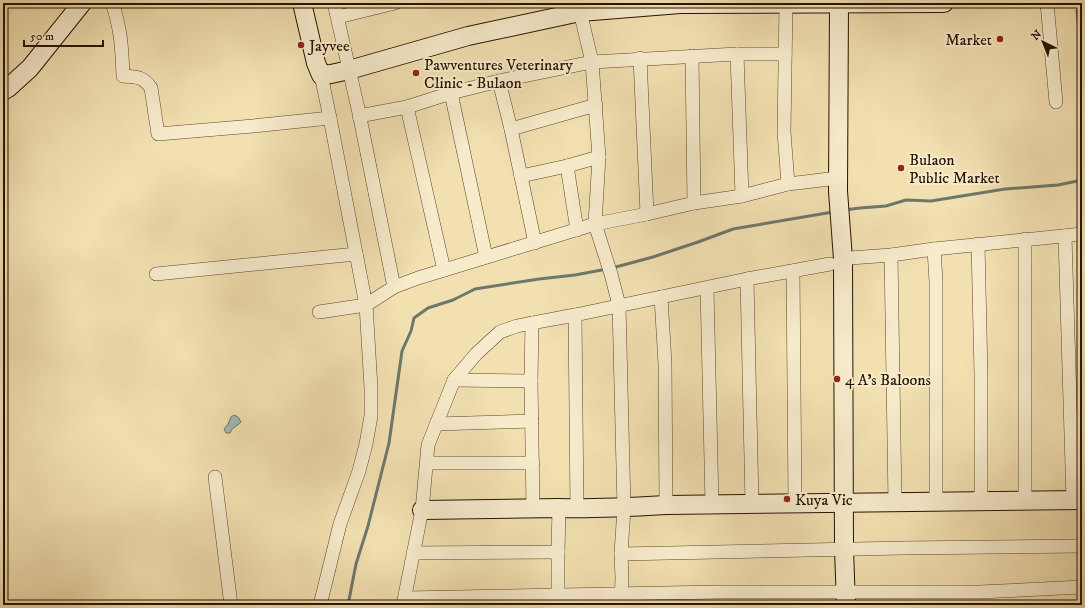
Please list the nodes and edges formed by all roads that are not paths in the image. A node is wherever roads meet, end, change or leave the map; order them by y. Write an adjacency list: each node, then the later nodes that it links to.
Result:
1 (82, 3): 21 (street)
2 (112, 3): 27 (street)
3 (302, 3): 19 (street)
4 (334, 3): 12 (street)
5 (395, 3): 12 (street)
6 (839, 3): 7 (street); 10 (street); 33 (street)
7 (944, 3)
8 (1047, 3): 23 (street)
9 (680, 4): 10 (street); 11 (street)
10 (786, 4): 14 (street)
11 (579, 8): 17 (street); 18 (street)
12 (338, 17): 18 (street)
13 (737, 54): 14 (street); 15 (street); 34 (street)
14 (785, 54): 32 (street)
15 (692, 56): 16 (street); 35 (street)
16 (640, 58): 17 (street); 36 (street)
17 (592, 62): 20 (street); 24 (street)
18 (349, 70): 19 (street); 26 (street)
19 (321, 75): 27 (street)
20 (499, 81): 22 (street); 28 (street)
21 (3, 91)
22 (451, 93): 25 (street); 47 (street)
23 (1056, 102)
24 (596, 105): 28 (street); 29 (street)
25 (407, 106): 26 (street); 50 (street)
26 (359, 116): 54 (street)
27 (330, 118): 45 (street)
28 (510, 129): 31 (street)
29 (599, 157): 30 (street); 37 (street)
30 (567, 166): 31 (street); 38 (street)
31 (521, 176): 42 (street)
32 (788, 184): 33 (street); 34 (street)
33 (838, 185): 74 (street)
34 (742, 196): 35 (street)
35 (694, 203): 36 (street)
36 (647, 214): 37 (street)
37 (595, 224): 38 (street); 58 (street)
38 (577, 230): 42 (street)
39 (1082, 234): 40 (street)
40 (1065, 236): 41 (street); 69 (street)
41 (1025, 239): 43 (street); 71 (street)
42 (535, 243): 47 (street)
43 (978, 244): 44 (street); 70 (street)
44 (934, 249): 46 (street); 73 (street)
45 (356, 254): 52 (street); 57 (street)
46 (891, 255): 48 (street); 72 (street)
47 (486, 257): 50 (street)
48 (850, 258)
49 (830, 264): 51 (street)
50 (444, 270): 54 (street)
51 (793, 271): 53 (street); 77 (street)
52 (156, 274)
53 (747, 279): 55 (street); 76 (street)
54 (394, 287): 57 (street)
55 (707, 288): 56 (street); 75 (street)
56 (661, 297): 58 (street); 78 (street)
57 (366, 305): 59 (street); 95 (street)
58 (619, 305): 60 (street); 81 (street)
59 (320, 312)
60 (576, 315): 61 (street); 82 (street)
61 (532, 323): 62 (street); 63 (street)
62 (454, 380): 63 (street); 65 (street)
63 (531, 381): 64 (street)
64 (532, 421): 65 (street); 67 (street)
65 (436, 424): 66 (street)
66 (427, 463): 67 (street); 83 (street)
67 (532, 463): 79 (street)
68 (214, 477): 94 (street)
69 (1077, 500): 71 (street)
70 (980, 501): 71 (street); 73 (street)
71 (1025, 501)
72 (895, 502): 73 (street); 74 (street)
73 (936, 502)
74 (844, 503): 77 (street); 85 (street)
75 (712, 504): 76 (street); 78 (street)
76 (752, 504): 77 (street)
77 (795, 504)
78 (666, 505): 81 (street)
79 (533, 508): 80 (street); 83 (street)
80 (559, 508): 82 (street); 86 (street)
81 (624, 508): 82 (street); 88 (street)
82 (577, 509)
83 (422, 510): 87 (street)
84 (1082, 546): 85 (street)
85 (844, 550): 88 (street); 91 (street)
86 (558, 552): 87 (street); 90 (street)
87 (413, 553): 93 (street)
88 (621, 554): 92 (street)
89 (1082, 587): 91 (street)
90 (558, 594): 92 (street); 93 (street)
91 (846, 599): 92 (street)
92 (621, 600)
93 (404, 601)
94 (231, 605)
95 (320, 605)

